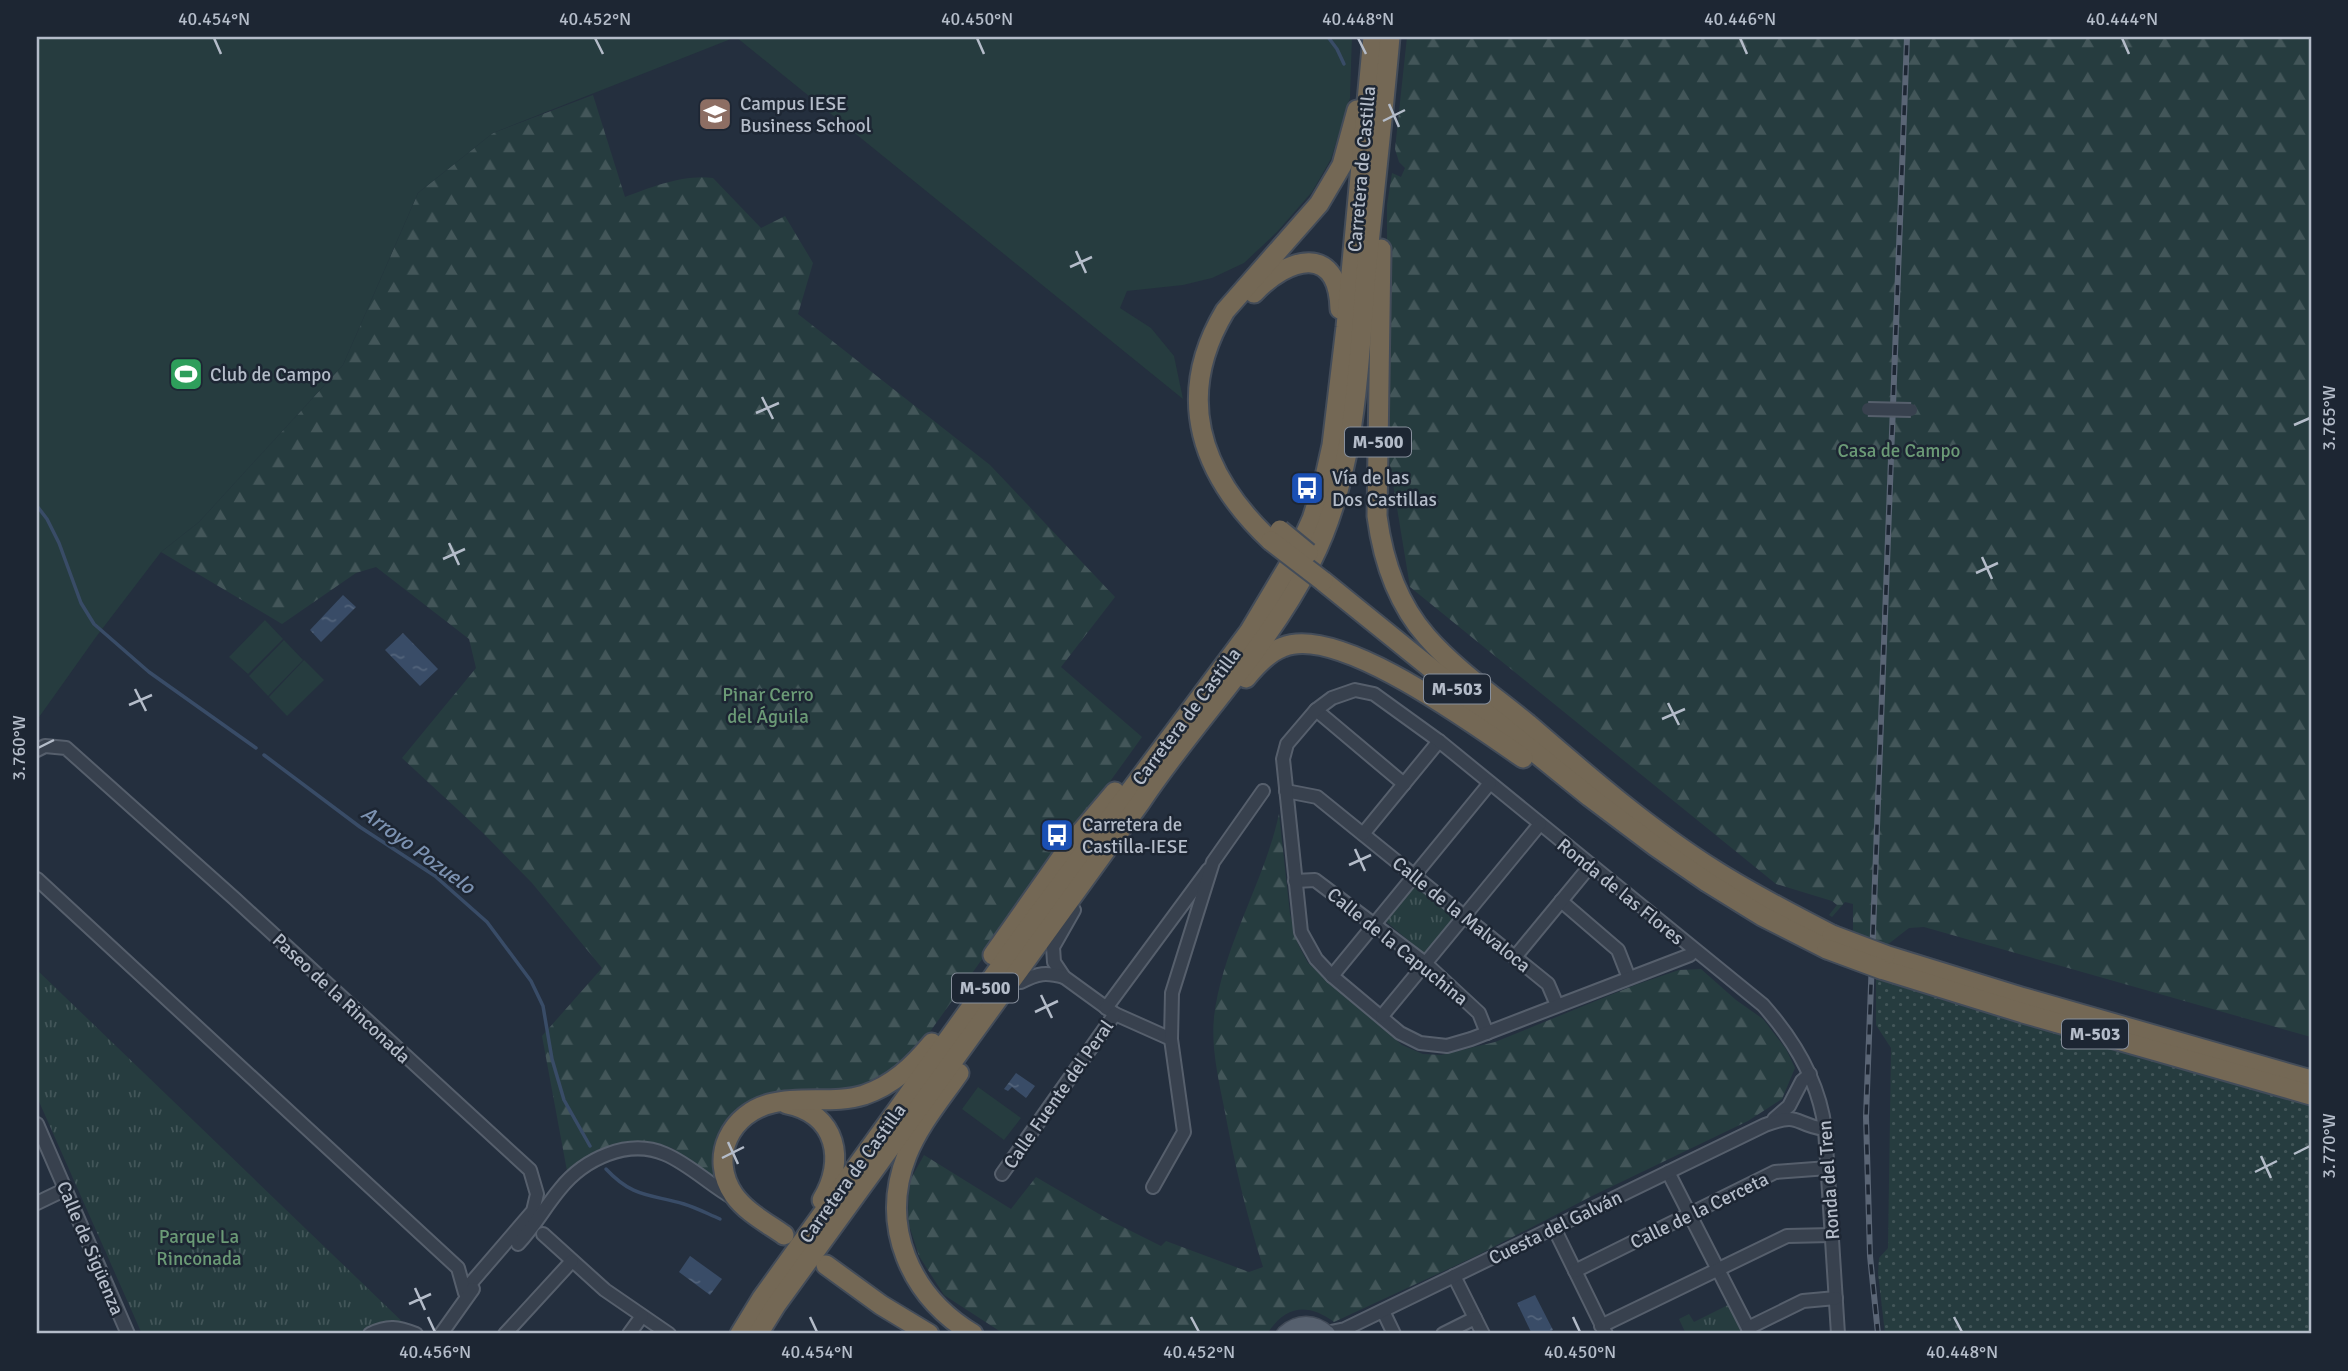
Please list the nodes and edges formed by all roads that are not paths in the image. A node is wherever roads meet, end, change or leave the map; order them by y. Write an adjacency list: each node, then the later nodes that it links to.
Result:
1 (1370, 37): 6 (highway, Carretera de Castilla / M-500); 7 (highway, M-503)
2 (1390, 37): 3 (highway, Carretera de Castilla / M-500)
3 (1387, 75): 12 (highway, M-500); 19 (highway, Carretera de Castilla / M-500)
4 (1868, 409): 5 (street, bridge)
5 (1915, 410)
6 (1332, 445): 7 (highway, M-500); 9 (highway, Carretera de Castilla / M-500)
7 (1275, 536): 8 (highway, M-503, bridge)
8 (1327, 576): 12 (highway, M-503); 18 (highway, M-503)
9 (1212, 680): 50 (highway, M-500); 72 (highway, Carretera de Castilla / M-500)
10 (1316, 710): 11 (street, Ronda de las Flores); 15 (street); 17 (street, Ronda de las Flores)
11 (1439, 741): 14 (street, Ronda de las Flores); 15 (street)
12 (1546, 743): 32 (highway, M-503)
13 (37, 750): 71 (street, Paseo de la Rinconada)
14 (1490, 783): 20 (street, Ronda de las Flores); 25 (street)
15 (1404, 784): 21 (street)
16 (1263, 791): 23 (street, Calle Fuente del Peral)
17 (1286, 791): 21 (street, Calle de la Malvaloca); 27 (street, Ronda de las Flores)
18 (1590, 797): 19 (highway); 32 (highway, M-503)
19 (1140, 803): 22 (highway, Carretera de Castilla / M-500)
20 (1540, 824): 24 (street, Ronda de las Flores); 30 (street)
21 (1363, 834): 25 (street, Calle de la Malvaloca)
22 (1102, 856): 29 (highway, M-500); 89 (highway, Carretera de Castilla / M-500)
23 (1213, 862): 42 (street, Calle Fuente del Peral); 45 (street)
24 (1590, 866): 28 (street); 33 (street, Ronda de las Flores)
25 (1414, 875): 30 (street, Calle de la Malvaloca); 31 (street)
26 (37, 879): 71 (street)
27 (1295, 881): 31 (street, Calle de la Capuchina); 37 (street, Ronda de las Flores)
28 (1561, 901): 34 (street); 39 (street)
29 (1074, 910): 38 (street); 40 (highway, M-500)
30 (1464, 916): 34 (street, Calle de la Malvaloca); 36 (street)
31 (1375, 924): 36 (street, Calle de la Capuchina); 37 (street)
32 (1830, 942): 35 (highway, M-503, bridge)
33 (1693, 950): 39 (street, Ronda de las Flores); 47 (street, Ronda del Tren)
34 (1515, 957): 41 (street, Calle de la Malvaloca)
35 (1883, 962): 48 (highway, M-503); 49 (highway, M-503)
36 (1426, 963): 43 (street); 44 (street, Calle de la Capuchina)
37 (1332, 976): 43 (street, Ronda de las Flores)
38 (1064, 977): 40 (street); 42 (street)
39 (1629, 978): 41 (street, Ronda de las Flores)
40 (1021, 982): 46 (highway, M-500)
41 (1557, 1005): 44 (street, Ronda de las Flores)
42 (1110, 1011): 45 (street); 56 (street, Calle Fuente del Peral)
43 (1382, 1016): 44 (street, Ronda de las Flores)
44 (1487, 1033)
45 (1171, 1039): 57 (street)
46 (978, 1046): 90 (highway, M-500); 93 (highway, M-500)
47 (1810, 1074): 52 (street, Cuesta del Galván); 53 (street, Ronda del Tren)
48 (2311, 1080)
49 (2311, 1095)
50 (776, 1102): 59 (highway, M-500); 72 (highway, M-500)
51 (37, 1124): 58 (street, Calle de Sigüenza)
52 (1765, 1125): 53 (street, Cuesta del Galván); 55 (street, Cuesta del Galván)
53 (1825, 1129): 54 (street, Ronda del Tren)
54 (1828, 1168): 61 (street, Calle de la Cerceta); 65 (street, Ronda del Tren)
55 (1668, 1172): 61 (street); 62 (street, Cuesta del Galván)
56 (1002, 1174)
57 (1153, 1187)
58 (66, 1189): 60 (street); 81 (street, Calle de Sigüenza)
59 (740, 1201): 64 (highway, M-500); 71 (street)
60 (37, 1203)
61 (1690, 1214): 68 (street); 69 (street, Calle de la Cerceta)
62 (1554, 1228): 69 (street); 70 (street, Cuesta del Galván)
63 (543, 1234): 66 (street)
64 (784, 1235)
65 (1832, 1235): 68 (street); 73 (street, Ronda del Tren)
66 (572, 1261): 75 (street); 85 (street)
67 (826, 1265): 76 (highway)
68 (1718, 1270): 78 (street); 79 (street)
69 (1575, 1271): 78 (street)
70 (1454, 1276): 74 (street, Cuesta del Galván); 77 (street)
71 (466, 1293): 84 (street, Paseo de la Rinconada)
72 (762, 1298): 88 (highway, Carretera de Castilla / M-500)
73 (1836, 1298): 79 (street); 98 (street, Ronda del Tren)
74 (1383, 1311): 80 (street, Cuesta del Galván); 95 (street)
75 (642, 1316): 86 (street); 87 (street)
76 (899, 1317): 91 (highway); 92 (highway)
77 (1475, 1318): 96 (street); 97 (street)
78 (1604, 1330)
79 (1749, 1331)
80 (1335, 1333): 94 (main road)
81 (128, 1334)
82 (370, 1334): 83 (street)
83 (416, 1334)
84 (441, 1334)
85 (505, 1334)
86 (629, 1334)
87 (669, 1334)
88 (740, 1334)
89 (758, 1334)
90 (771, 1334)
91 (929, 1334)
92 (939, 1334)
93 (974, 1334)
94 (1285, 1334)
95 (1394, 1334)
96 (1443, 1334)
97 (1483, 1334)
98 (1838, 1334)

